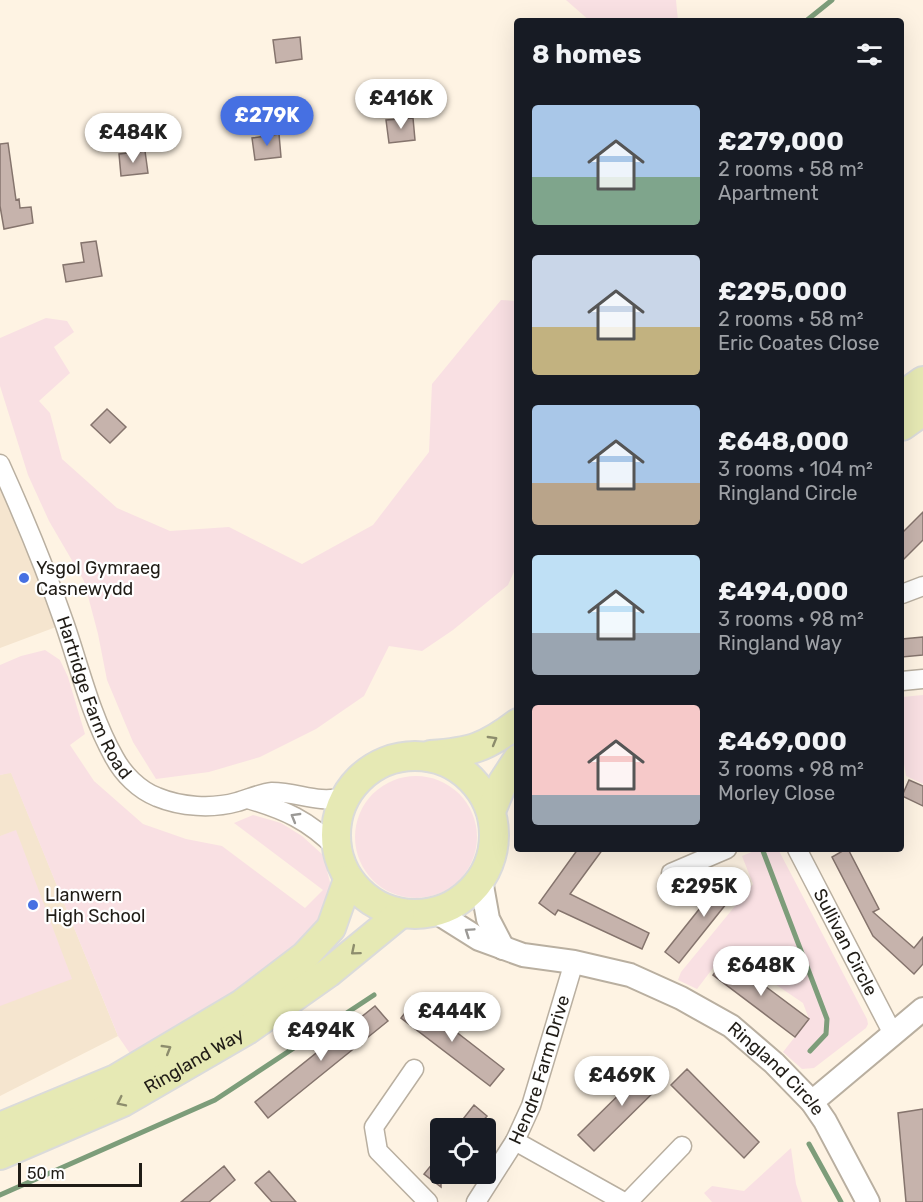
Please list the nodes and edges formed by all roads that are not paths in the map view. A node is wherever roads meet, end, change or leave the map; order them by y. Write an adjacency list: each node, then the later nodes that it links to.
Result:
1 (923, 381): 2 (main road)
2 (904, 395)
3 (923, 411): 4 (main road)
4 (904, 425)
5 (0, 464): 14 (street, Hartridge Farm Road)
6 (923, 586): 7 (street)
7 (904, 593)
8 (923, 679): 9 (street)
9 (904, 681)
10 (514, 726): 11 (main road, one-way to 10)
11 (423, 756): 13 (main road); 15 (main road)
12 (514, 765): 15 (main road)
13 (344, 797): 14 (street, Hartridge Farm Road); 16 (main road)
14 (248, 799): 16 (street, Hartridge Farm Road, one-way to 14)
15 (491, 811): 21 (main road)
16 (336, 848): 20 (main road)
17 (720, 852): 19 (street)
18 (799, 852): 27 (street, Sullivan Circle)
19 (671, 873)
20 (348, 880): 23 (main road); 30 (main road, Ringland Way, one-way to 20)
21 (481, 880): 22 (main road); 24 (street)
22 (436, 912): 23 (main road); 24 (street, Ringland Circle, one-way to 22)
23 (399, 914): 33 (main road, Ringland Way, one-way to 33)
24 (503, 948): 25 (street, Ringland Circle)
25 (574, 962): 29 (street, Ringland Circle); 31 (street, Hendre Farm Drive)
26 (923, 1009): 27 (street)
27 (893, 1034): 29 (street)
28 (414, 1069): 34 (street)
29 (812, 1102): 37 (street, Ringland Circle)
30 (0, 1127)
31 (515, 1141): 35 (street, Hendre Farm Drive); 36 (street)
32 (682, 1146): 36 (street)
33 (0, 1155)
34 (428, 1202)
35 (476, 1202)
36 (626, 1202)
37 (868, 1202)

